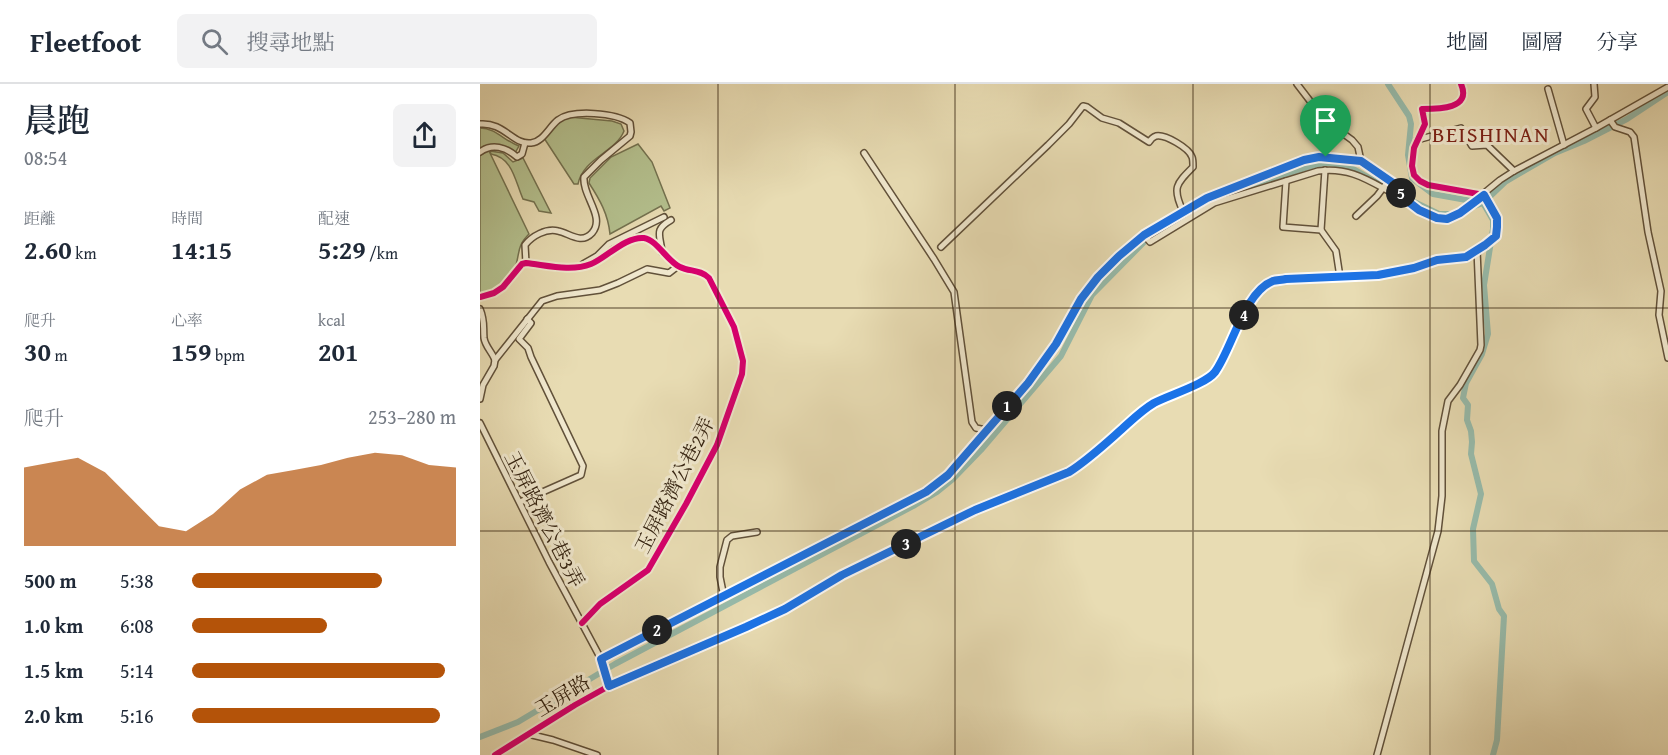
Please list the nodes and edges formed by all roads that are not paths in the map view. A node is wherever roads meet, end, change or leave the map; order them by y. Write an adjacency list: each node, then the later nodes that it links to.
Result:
1 (1297, 84): 14 (street, 玉屏路)
2 (1461, 84): 9 (street)
3 (1594, 84): 8 (street)
4 (1668, 87): 6 (street, 玉屏路)
5 (1548, 89): 11 (street)
6 (1610, 120): 8 (street, 玉屏路); 36 (street)
7 (480, 124): 10 (street)
8 (1596, 128): 11 (street, 玉屏路)
9 (1417, 140): 16 (street); 20 (street)
10 (525, 143): 12 (street); 29 (street)
11 (1564, 145): 16 (street, 玉屏路)
12 (480, 152)
13 (864, 153): 40 (street)
14 (1361, 161): 17 (street, 玉屏路); 22 (street, 玉屏路)
15 (1325, 170): 18 (street); 19 (street); 24 (street)
16 (1514, 171): 20 (street, 玉屏路)
17 (1389, 180): 19 (street); 21 (street, 玉屏路)
18 (1286, 181): 24 (street); 25 (street)
19 (1383, 189): 21 (street); 23 (street)
20 (1481, 197): 21 (street, 玉屏路); 27 (street, 玉屏路)
21 (1406, 200)
22 (1183, 211): 25 (street, 玉屏路); 26 (street)
23 (1356, 216)
24 (1321, 230): 32 (street)
25 (1144, 235): 40 (street, 玉屏路)
26 (941, 248)
27 (1477, 250): 32 (street, 玉屏路); 50 (street)
28 (662, 252): 30 (street, 玉屏路濟公巷2弄); 31 (street, 玉屏路濟公巷2弄); 31 (street)
29 (526, 262): 31 (street, 玉屏路濟公巷2弄); 33 (street)
30 (678, 266): 35 (street); 44 (street, 玉屏路濟公巷2弄)
31 (571, 268)
32 (1340, 277): 46 (street, 玉屏路)
33 (480, 297)
34 (480, 309): 37 (street)
35 (527, 319): 37 (street); 41 (street)
36 (1668, 358)
37 (495, 360): 38 (street)
38 (480, 399)
39 (480, 423): 41 (street, 玉屏路濟公巷3弄)
40 (986, 430): 43 (street, 玉屏路)
41 (520, 502): 44 (street, 玉屏路濟公巷3弄)
42 (757, 532): 43 (street)
43 (724, 597): 45 (street, 玉屏路)
44 (582, 623): 45 (street, 玉屏路濟公巷3弄)
45 (601, 659): 46 (street, 玉屏路)
46 (609, 686): 47 (street, 玉屏路)
47 (528, 734): 48 (street, 玉屏路); 49 (street)
48 (495, 755)
49 (597, 755)
50 (1377, 755)

